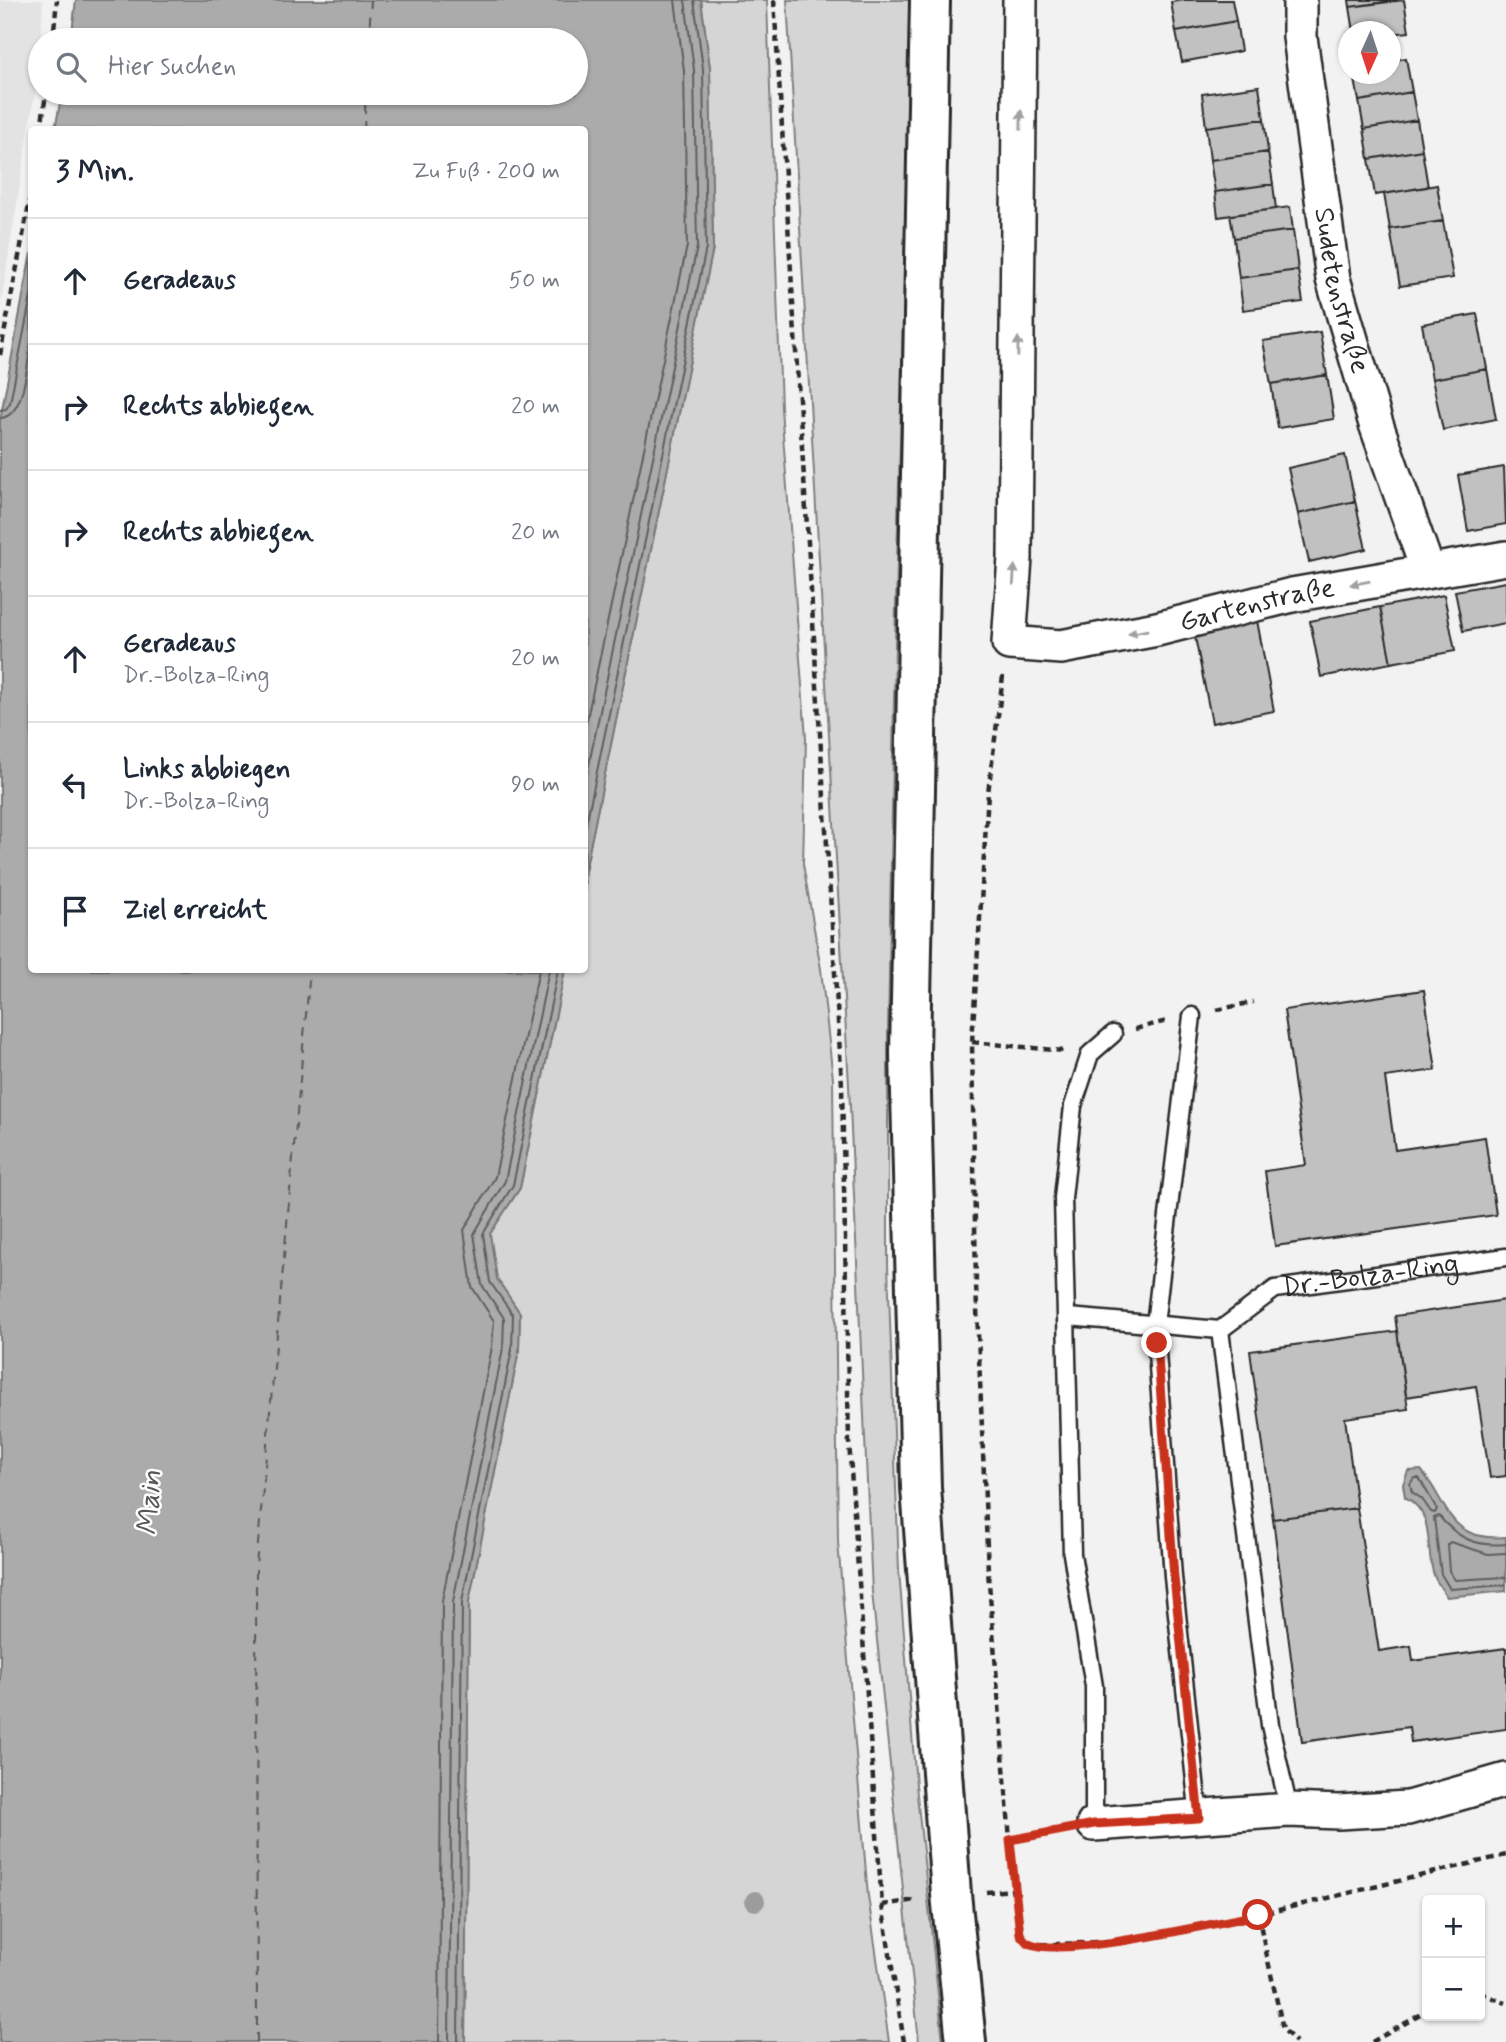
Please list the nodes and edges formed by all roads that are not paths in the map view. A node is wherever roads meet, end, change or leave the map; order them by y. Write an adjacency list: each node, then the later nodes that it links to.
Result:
1 (930, 0): 16 (main road)
2 (1020, 0): 5 (street, Gartenstraße, one-way to 2)
3 (1300, 0): 5 (street, Sudetenstraße)
4 (1506, 558): 5 (street, Gartenstraße)
5 (1428, 571)
6 (1192, 1016): 10 (lane)
7 (1114, 1034): 9 (lane)
8 (1506, 1257): 11 (lane, Dr.-Bolza-Ring)
9 (1068, 1317): 10 (lane); 15 (lane)
10 (1155, 1324): 11 (lane); 14 (lane)
11 (1220, 1330): 13 (lane)
12 (1506, 1780): 13 (street)
13 (1289, 1810): 14 (street)
14 (1199, 1818): 15 (street)
15 (1094, 1824)
16 (966, 2042)

